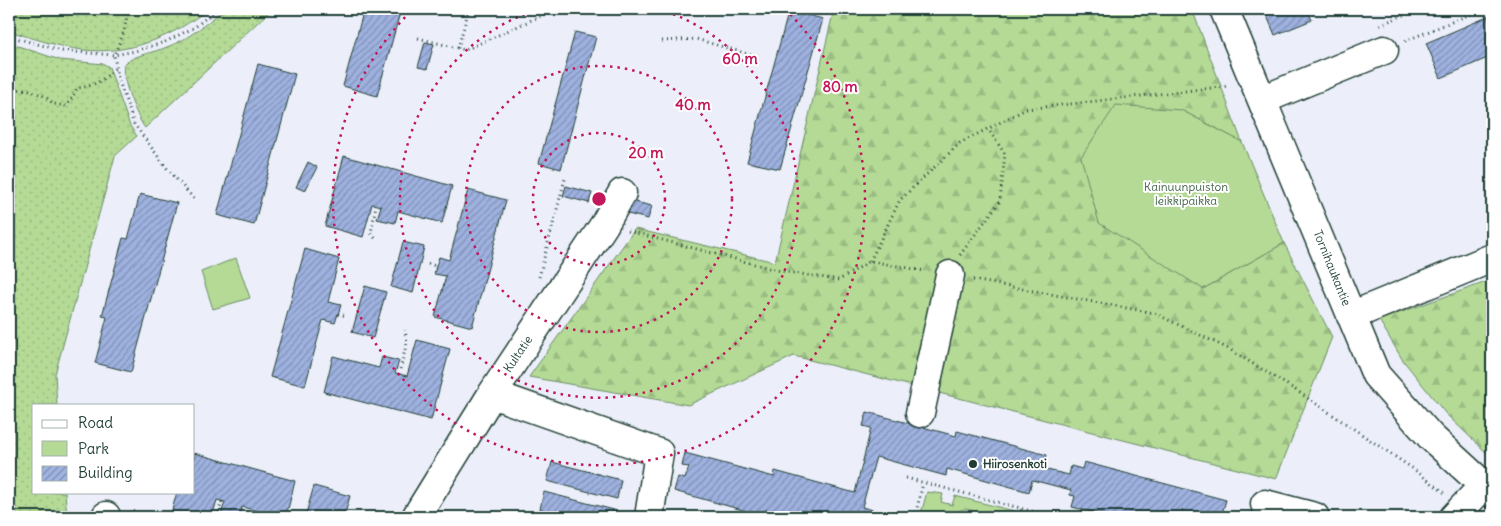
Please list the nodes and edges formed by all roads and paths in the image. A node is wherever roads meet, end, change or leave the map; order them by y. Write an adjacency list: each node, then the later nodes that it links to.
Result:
1 (128, 9): 12 (path)
2 (217, 9): 12 (path)
3 (469, 9): 10 (path)
4 (556, 9): 10 (path)
5 (1224, 9): 16 (street, Tornihaukantie)
6 (1483, 9): 11 (path)
7 (9, 36): 12 (path)
8 (418, 38): 10 (path)
9 (662, 41): 13 (path)
10 (458, 48)
11 (1384, 50): 16 (street)
12 (114, 55): 14 (path)
13 (758, 56)
14 (116, 68): 15 (path); 19 (path)
15 (9, 90)
16 (1259, 91): 17 (path); 30 (street, Tornihaukantie)
17 (988, 129): 24 (path); 27 (path)
18 (622, 193): 21 (street, Kultatie)
19 (196, 201)
20 (376, 205): 22 (path)
21 (604, 225): 24 (path); 33 (street, Kultatie)
22 (375, 238)
23 (1492, 258): 30 (street)
24 (870, 261): 27 (path)
25 (428, 264): 26 (path)
26 (436, 266)
27 (950, 276): 34 (street); 41 (path)
28 (338, 314): 29 (path)
29 (347, 316)
30 (1351, 316): 37 (street, Tornihaukantie)
31 (406, 330): 32 (path)
32 (399, 374)
33 (492, 394): 44 (street, Kultatie); 45 (street)
34 (920, 413)
35 (906, 478): 36 (path)
36 (923, 483): 40 (path); 46 (path)
37 (1488, 489): 41 (street)
38 (222, 501): 43 (path)
39 (1265, 504): 49 (street)
40 (1023, 509): 42 (path); 47 (path)
41 (1459, 512)
42 (1038, 515): 48 (path)
43 (217, 517)
44 (416, 517)
45 (649, 517)
46 (915, 517)
47 (1007, 517)
48 (1054, 517)
49 (1315, 517)

